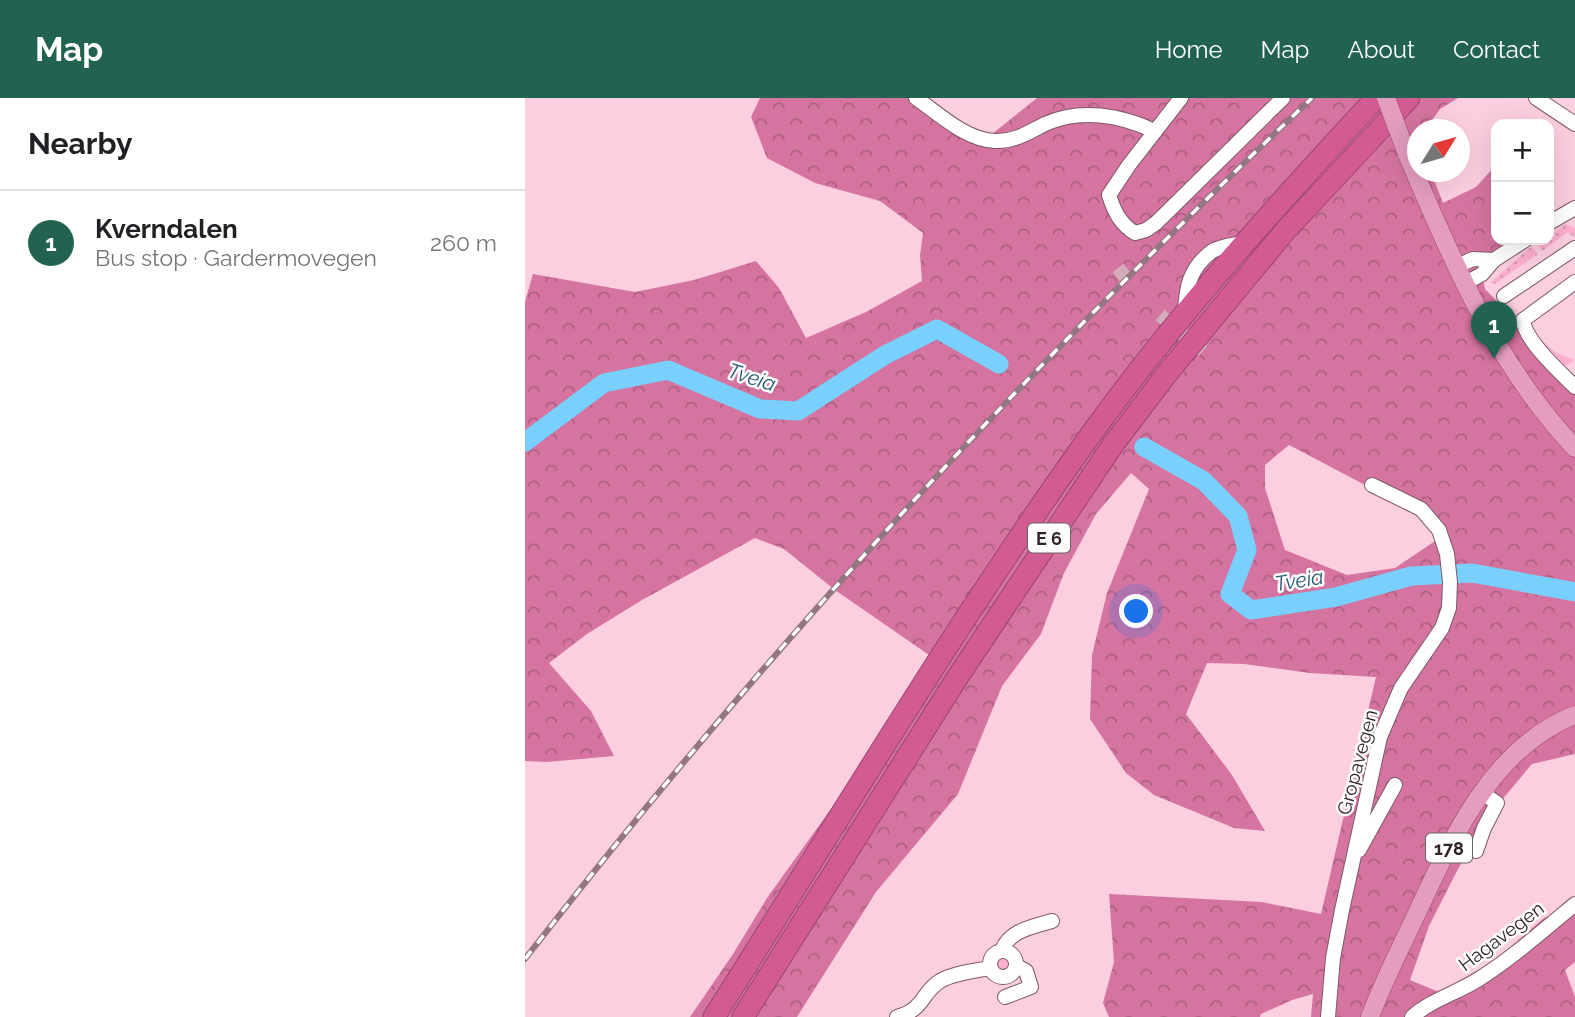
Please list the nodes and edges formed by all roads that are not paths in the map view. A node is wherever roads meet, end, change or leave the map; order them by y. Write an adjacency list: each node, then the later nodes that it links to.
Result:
1 (916, 98): 9 (street)
2 (1181, 98): 9 (street)
3 (1283, 98): 9 (street)
4 (1376, 98): 34 (highway, E 6)
5 (1386, 98): 15 (main road, bridge)
6 (1409, 98): 35 (highway, E 6)
7 (1535, 98): 8 (street)
8 (1575, 124)
9 (1154, 131)
10 (1575, 208): 11 (street)
11 (1554, 220)
12 (1517, 245): 14 (street)
13 (1575, 248): 18 (street)
14 (1494, 260): 15 (street); 17 (street)
15 (1457, 266): 17 (main road)
16 (1575, 282): 19 (street)
17 (1466, 284): 20 (main road)
18 (1504, 296)
19 (1575, 387)
20 (1575, 448)
21 (1372, 485): 26 (street, Gropavegen)
22 (1575, 715): 24 (main road, 178)
23 (1395, 785): 26 (street)
24 (1482, 793): 25 (street); 38 (main road, 178)
25 (1476, 851)
26 (1353, 856): 37 (street, Gropavegen)
27 (1575, 904): 39 (street, Hagavegen)
28 (1052, 920): 29 (street)
29 (1002, 950): 30 (street); 31 (street)
30 (1017, 966): 31 (street); 32 (street)
31 (990, 968): 33 (street)
32 (1005, 997)
33 (919, 1013): 36 (street)
34 (714, 1017)
35 (743, 1017)
36 (897, 1017)
37 (1328, 1017)
38 (1370, 1017)
39 (1412, 1017)

